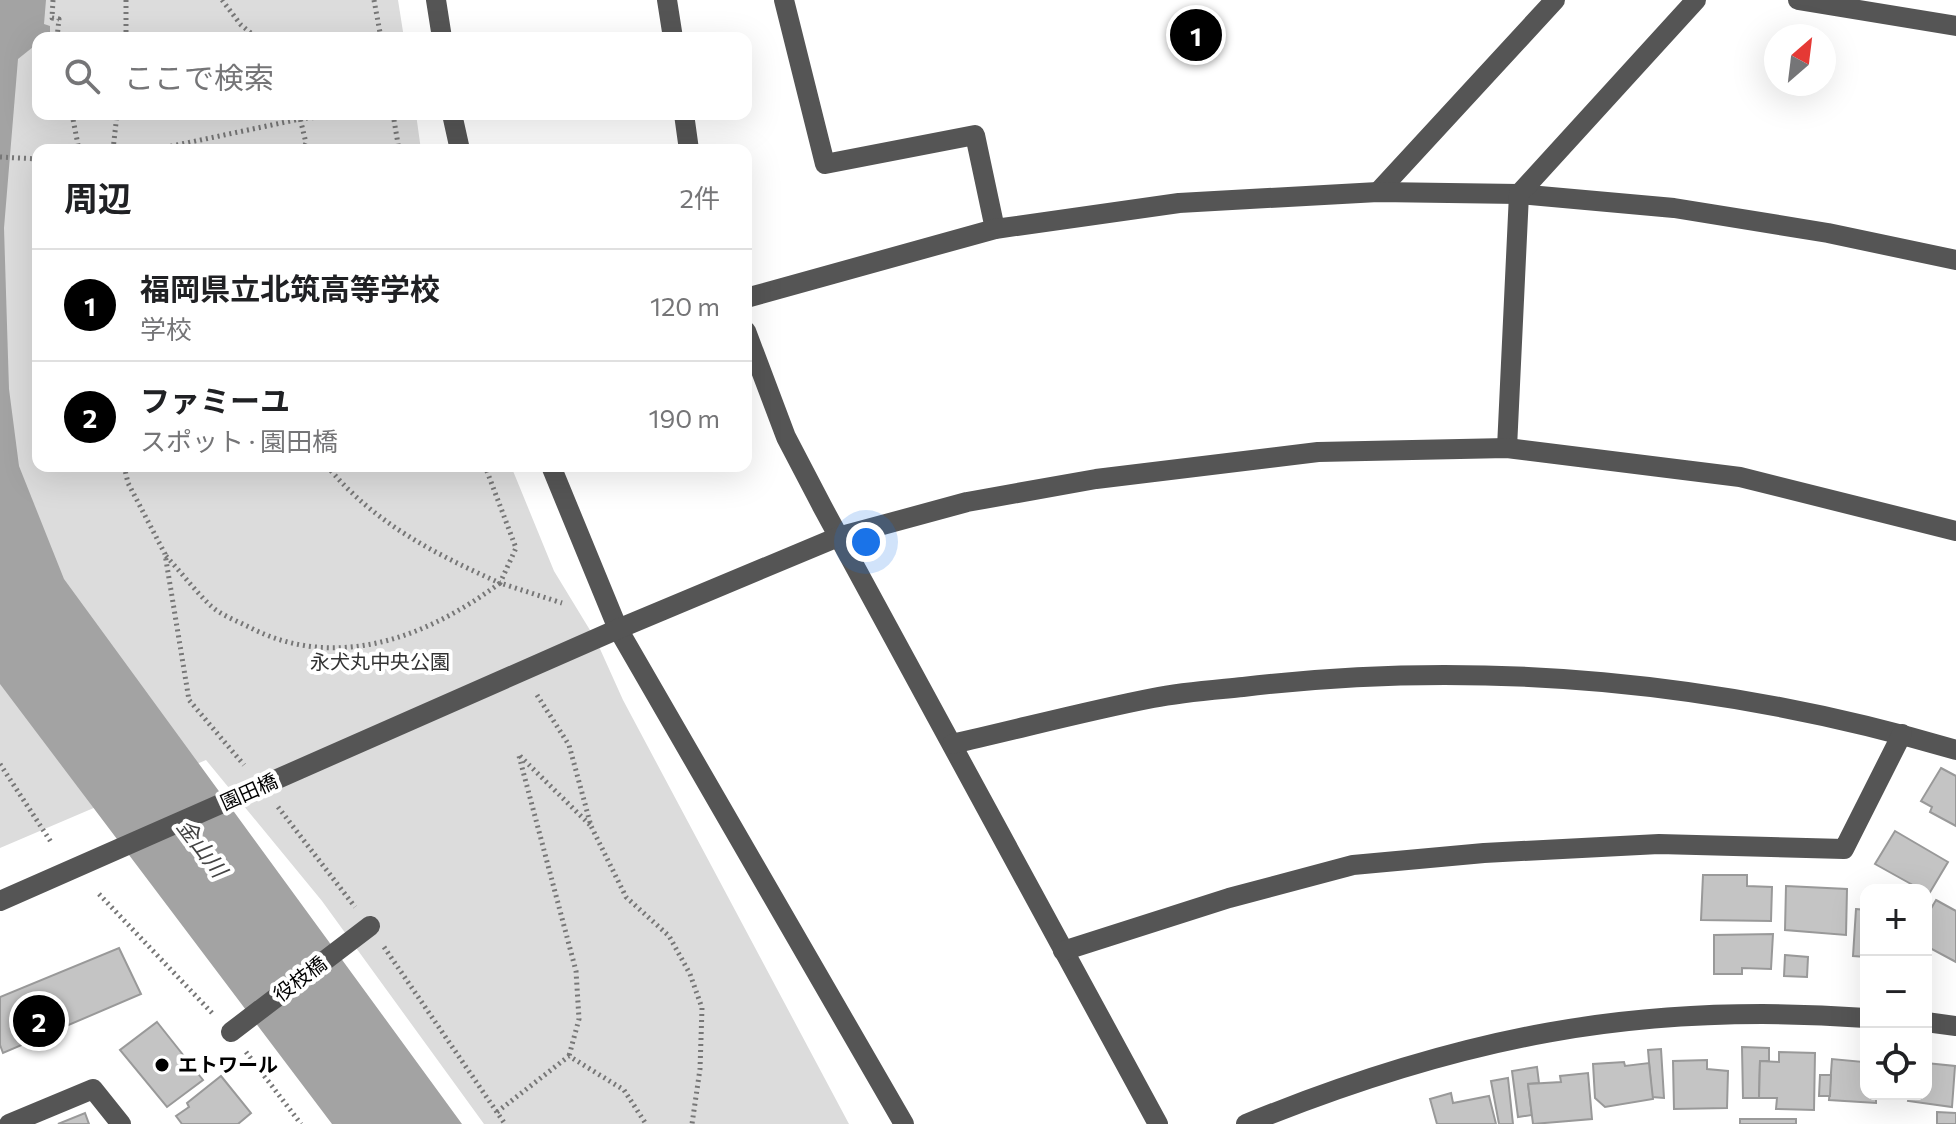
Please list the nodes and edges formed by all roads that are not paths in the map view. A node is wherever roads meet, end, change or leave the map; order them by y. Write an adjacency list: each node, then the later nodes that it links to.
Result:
1 (436, 0): 8 (street)
2 (667, 0): 9 (street)
3 (784, 0): 16 (street)
4 (1555, 0): 14 (street)
5 (1696, 0): 15 (street)
6 (1798, 0): 7 (street)
7 (1956, 26)
8 (441, 32)
9 (672, 32)
10 (453, 120): 12 (street)
11 (685, 120): 13 (street)
12 (459, 144)
13 (688, 144)
14 (1378, 192): 15 (street); 16 (street)
15 (1519, 194): 17 (street); 20 (street)
16 (995, 229): 18 (street)
17 (1956, 260)
18 (752, 296)
19 (752, 347): 23 (street)
20 (1507, 448): 22 (street, 園田橋); 23 (street, 園田橋)
21 (553, 472): 24 (street)
22 (1956, 531)
23 (838, 537): 24 (street, 園田橋); 26 (street)
24 (618, 629): 28 (street, 園田橋); 37 (street)
25 (1902, 734): 26 (street); 27 (street); 30 (street)
26 (952, 744): 30 (street)
27 (1956, 750)
28 (0, 901)
29 (370, 926): 34 (street, 役枝橋)
30 (1063, 951): 38 (street)
31 (1860, 1018): 39 (street)
32 (1932, 1023): 33 (street)
33 (1956, 1026)
34 (231, 1032)
35 (9, 1124): 36 (street)
36 (121, 1124)
37 (904, 1124)
38 (1158, 1124)
39 (1246, 1124)

